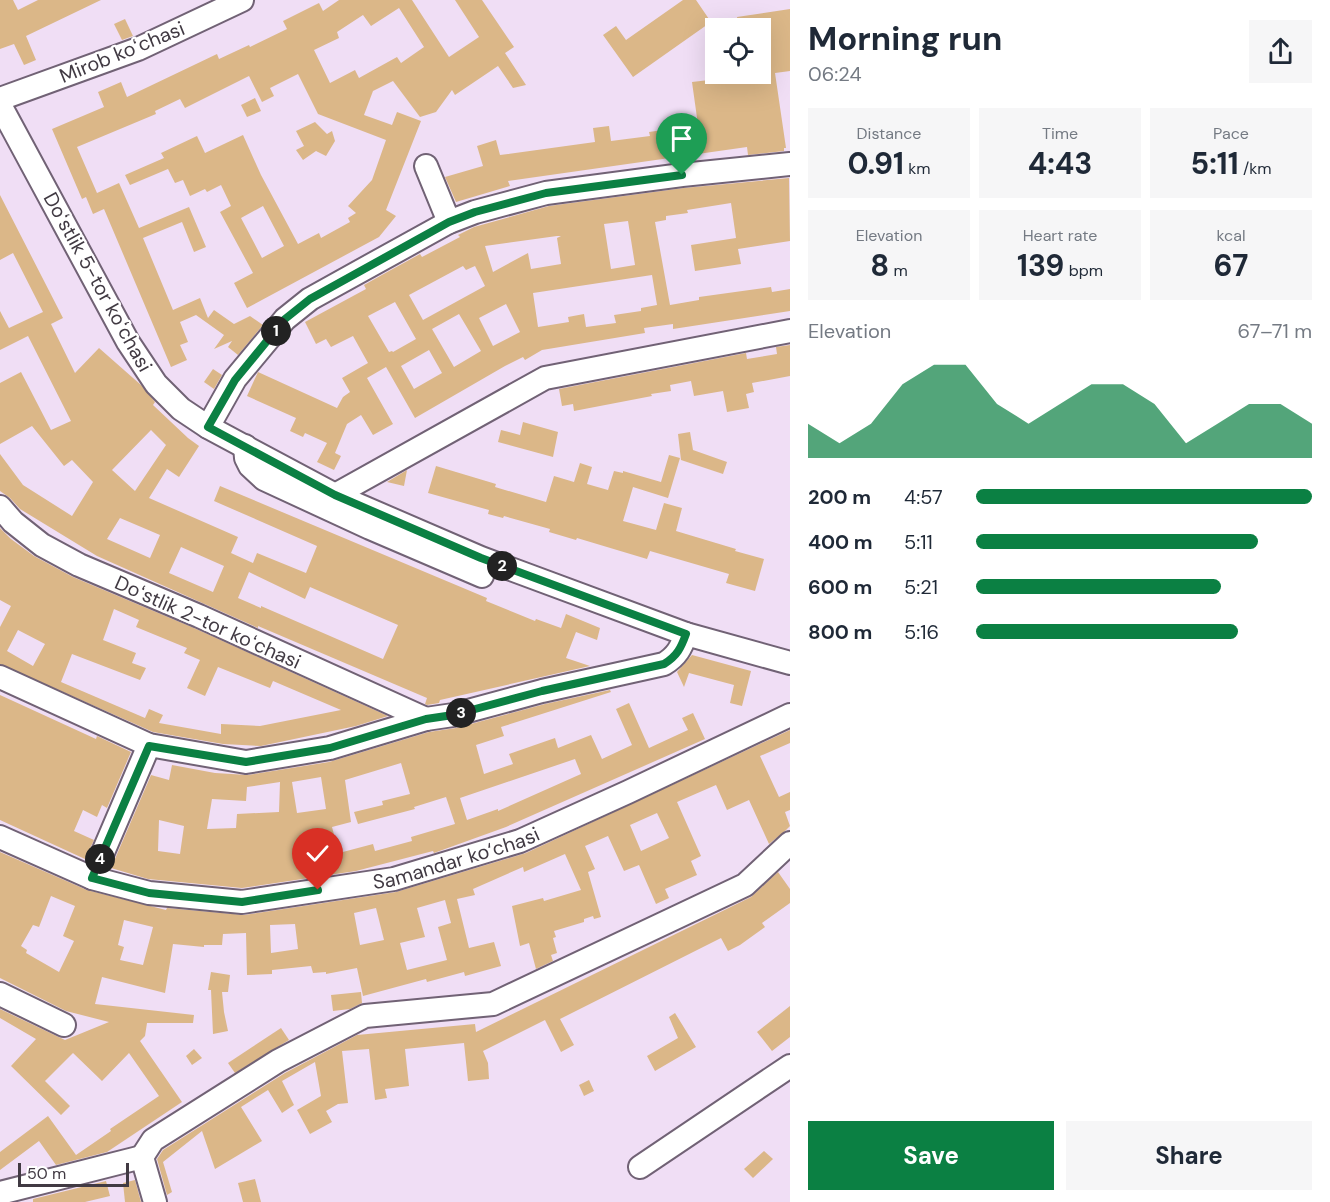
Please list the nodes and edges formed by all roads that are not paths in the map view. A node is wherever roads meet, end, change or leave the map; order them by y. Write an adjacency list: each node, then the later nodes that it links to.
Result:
1 (242, 0): 2 (street, Mirob koʻchasi)
2 (0, 99)
3 (0, 105): 8 (street, Doʻstlik 5-tor koʻchasi)
4 (790, 164): 6 (street)
5 (426, 166): 6 (street)
6 (449, 222): 8 (street)
7 (790, 331): 10 (street)
8 (208, 427): 9 (street, Doʻstlik 5-tor koʻchasi)
9 (245, 446): 10 (street, Doʻstlik 5-tor koʻchasi); 12 (street)
10 (335, 495): 13 (street, Doʻstlik 5-tor koʻchasi)
11 (0, 507): 17 (street, Doʻstlik 2-tor koʻchasi)
12 (482, 576)
13 (686, 634): 14 (street, Doʻstlik 5-tor koʻchasi); 17 (street)
14 (790, 663)
15 (0, 677): 18 (street)
16 (790, 715): 21 (street, Samandar ko‘chasi)
17 (426, 719): 18 (street)
18 (149, 746): 21 (street)
19 (0, 837): 21 (street, Samandar ko‘chasi)
20 (790, 843): 25 (street)
21 (92, 878)
22 (0, 994): 23 (street)
23 (64, 1026)
24 (790, 1066): 26 (street)
25 (142, 1157): 27 (street); 28 (street)
26 (640, 1167)
27 (0, 1193)
28 (154, 1202)

